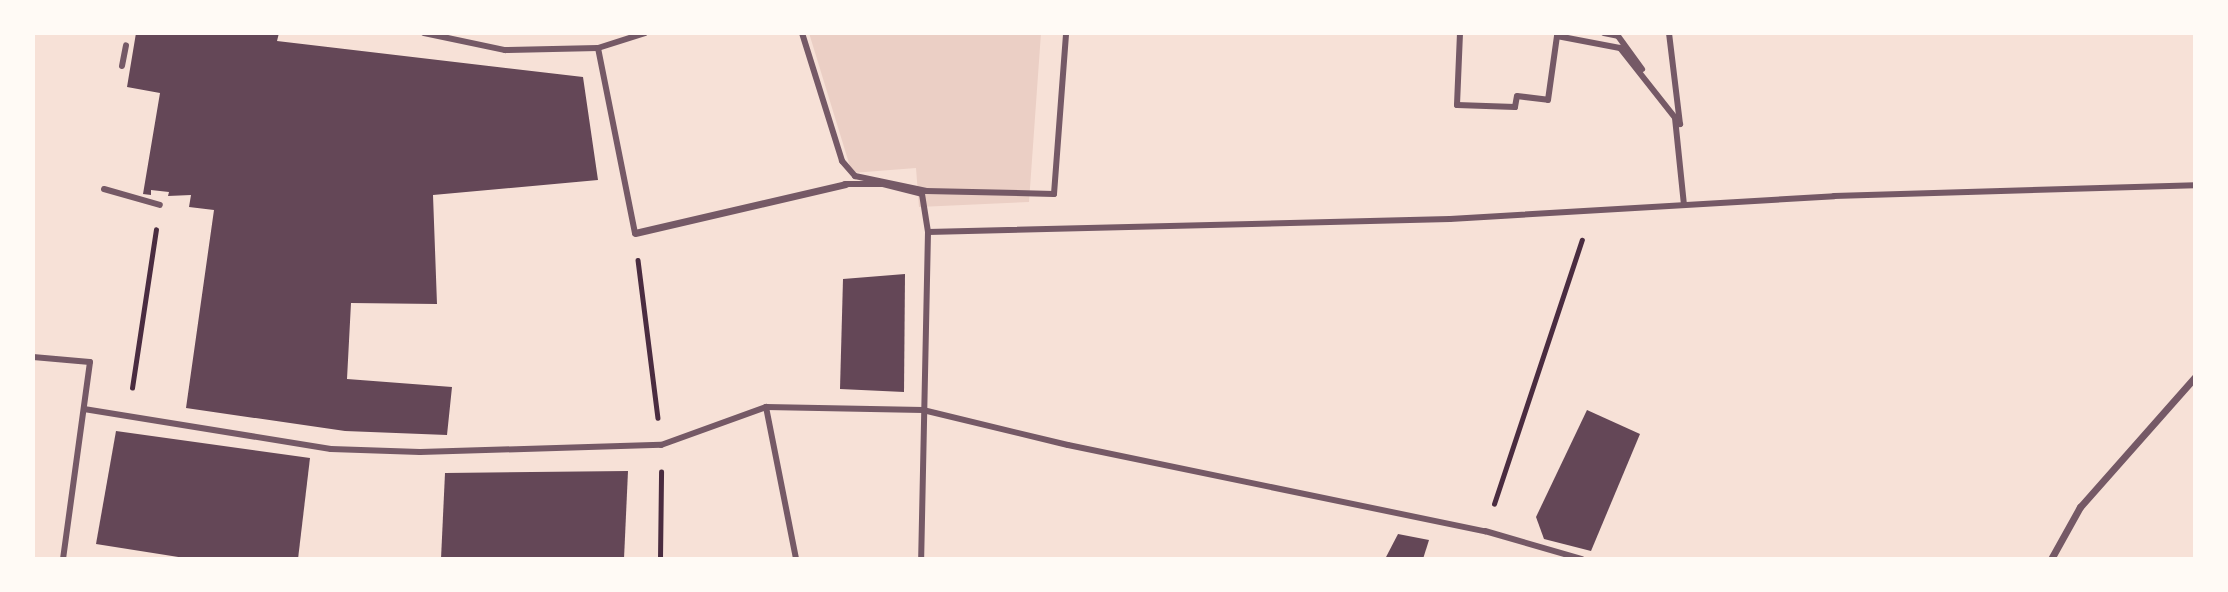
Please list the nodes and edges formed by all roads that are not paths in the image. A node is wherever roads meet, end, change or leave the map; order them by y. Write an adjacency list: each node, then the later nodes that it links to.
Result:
1 (424, 33): 9 (street)
2 (645, 33): 9 (street)
3 (802, 33): 4 (street)
4 (1066, 33)
5 (1460, 33): 11 (street)
6 (1604, 33): 11 (street)
7 (1669, 33): 11 (street)
8 (126, 45): 10 (street)
9 (598, 48): 18 (street)
10 (122, 66)
11 (1675, 116): 16 (street)
12 (845, 184): 17 (street); 18 (street)
13 (2195, 185): 16 (street)
14 (104, 189): 15 (street)
15 (160, 205)
16 (1684, 205): 17 (street)
17 (928, 232): 23 (street)
18 (635, 233)
19 (33, 357): 22 (street)
20 (2195, 377): 28 (street)
21 (766, 407): 22 (street); 23 (street); 25 (street)
22 (84, 409): 24 (street)
23 (923, 410): 26 (street); 27 (street)
24 (63, 559)
25 (796, 559)
26 (922, 559)
27 (1582, 559)
28 (2051, 559)

